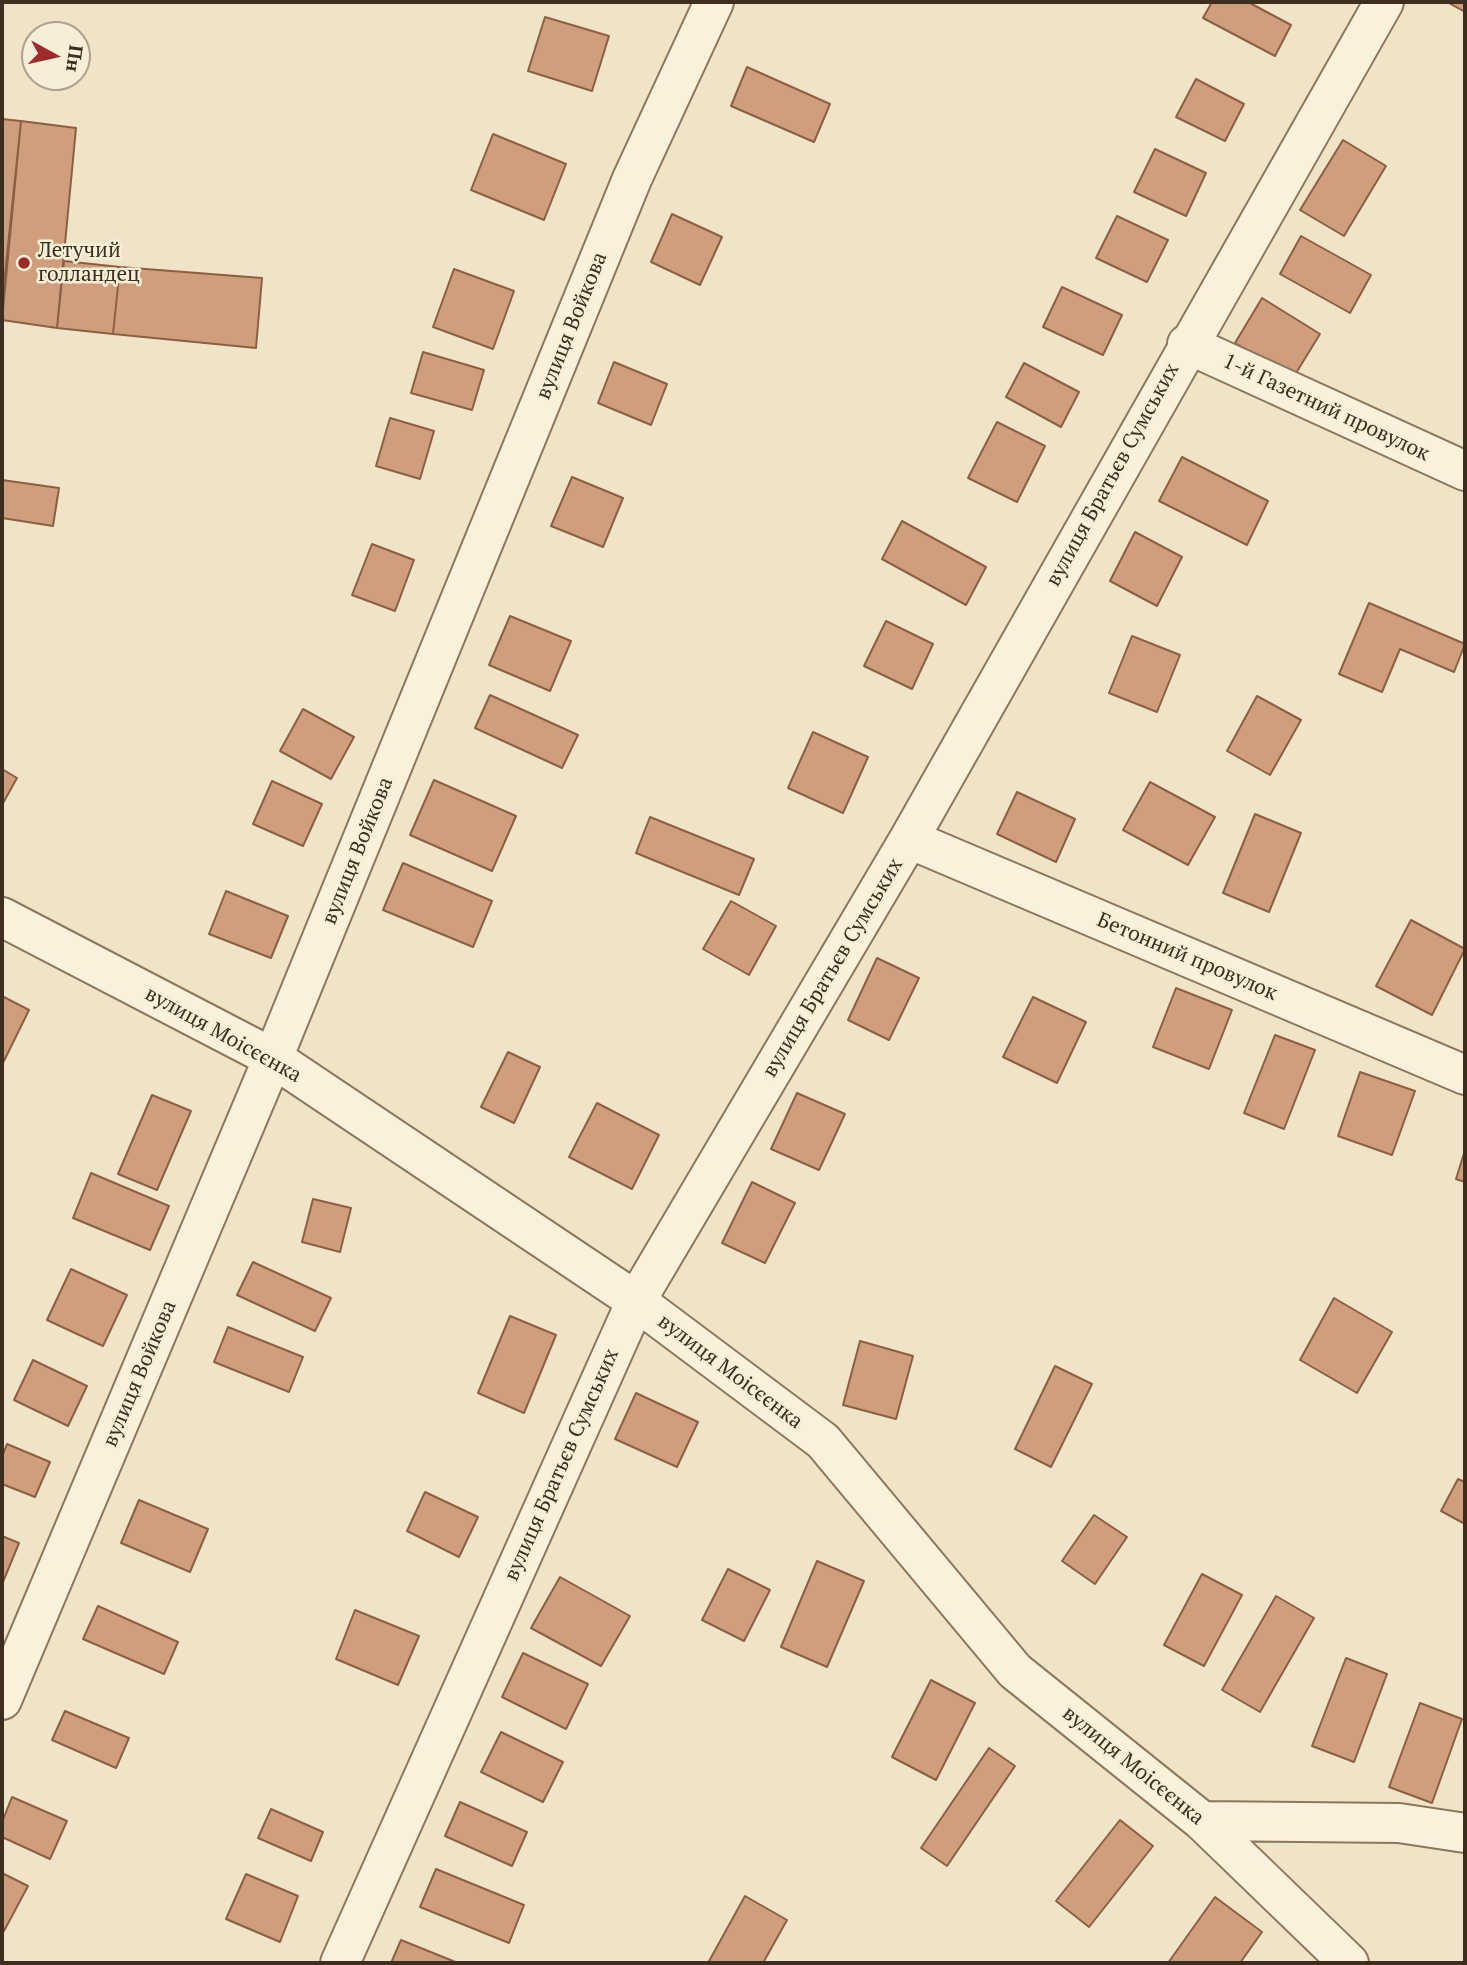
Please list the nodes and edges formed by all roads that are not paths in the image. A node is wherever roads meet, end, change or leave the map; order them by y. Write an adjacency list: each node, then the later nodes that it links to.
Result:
1 (714, 2): 7 (street, вулиця Войкова)
2 (1384, 2): 3 (street, вулиця Братьєв Сумських)
3 (1187, 344): 4 (street, 1-й Газетний провулок); 5 (street, вулиця Братьєв Сумських)
4 (1465, 471)
5 (909, 839): 8 (street, Бетонний провулок); 9 (street, вулиця Братьєв Сумських)
6 (2, 917): 7 (street, вулиця Моісєєнка)
7 (274, 1058): 9 (street, вулиця Моісєєнка); 10 (street, вулиця Войкова)
8 (1465, 1075)
9 (636, 1301): 11 (street, вулиця Моісєєнка); 14 (street, вулиця Братьєв Сумських)
10 (2, 1699)
11 (1202, 1821): 12 (street); 13 (street, вулиця Моісєєнка)
12 (1465, 1833)
13 (1343, 1961)
14 (340, 1963)

